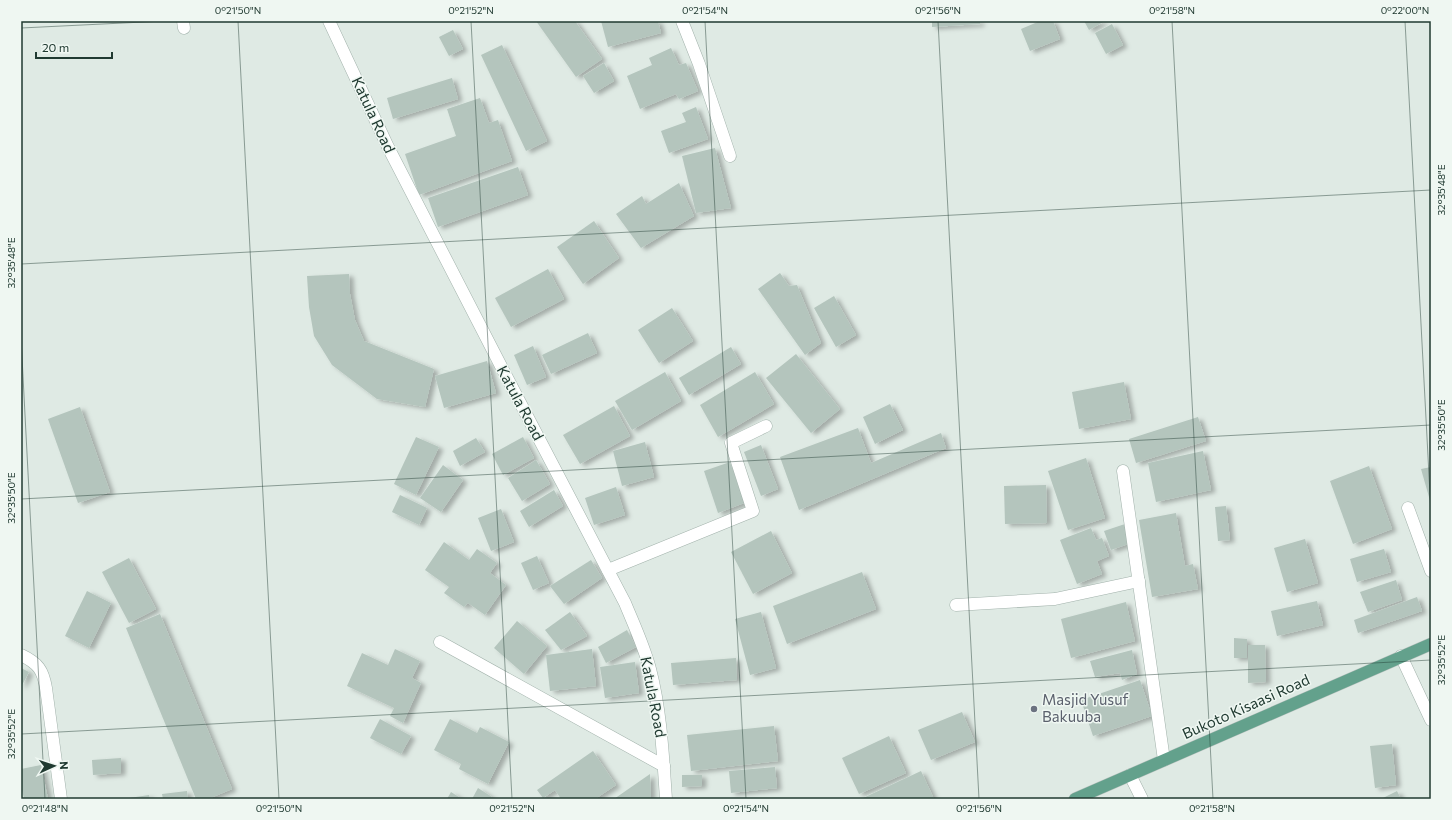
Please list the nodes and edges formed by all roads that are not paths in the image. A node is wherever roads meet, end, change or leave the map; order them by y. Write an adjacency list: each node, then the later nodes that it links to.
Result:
1 (329, 21): 7 (street, Katula Road)
2 (682, 21): 3 (street)
3 (730, 156)
4 (766, 426): 7 (street)
5 (1123, 471): 9 (street)
6 (1408, 508): 8 (street)
7 (608, 570): 17 (street, Katula Road)
8 (1431, 571)
9 (1139, 581): 10 (street); 16 (street)
10 (956, 605)
11 (440, 642): 17 (street)
12 (1431, 644): 14 (main road, Bukoto Kisaasi Road)
13 (21, 655): 19 (street)
14 (1401, 656): 15 (street); 16 (main road, Bukoto Kisaasi Road)
15 (1431, 720)
16 (1164, 760): 18 (main road, Bukoto Kisaasi Road)
17 (664, 766): 20 (street, Katula Road)
18 (1130, 775): 21 (main road, Bukoto Kisaasi Road); 22 (street)
19 (60, 799)
20 (666, 799)
21 (1075, 799)
22 (1142, 799)

